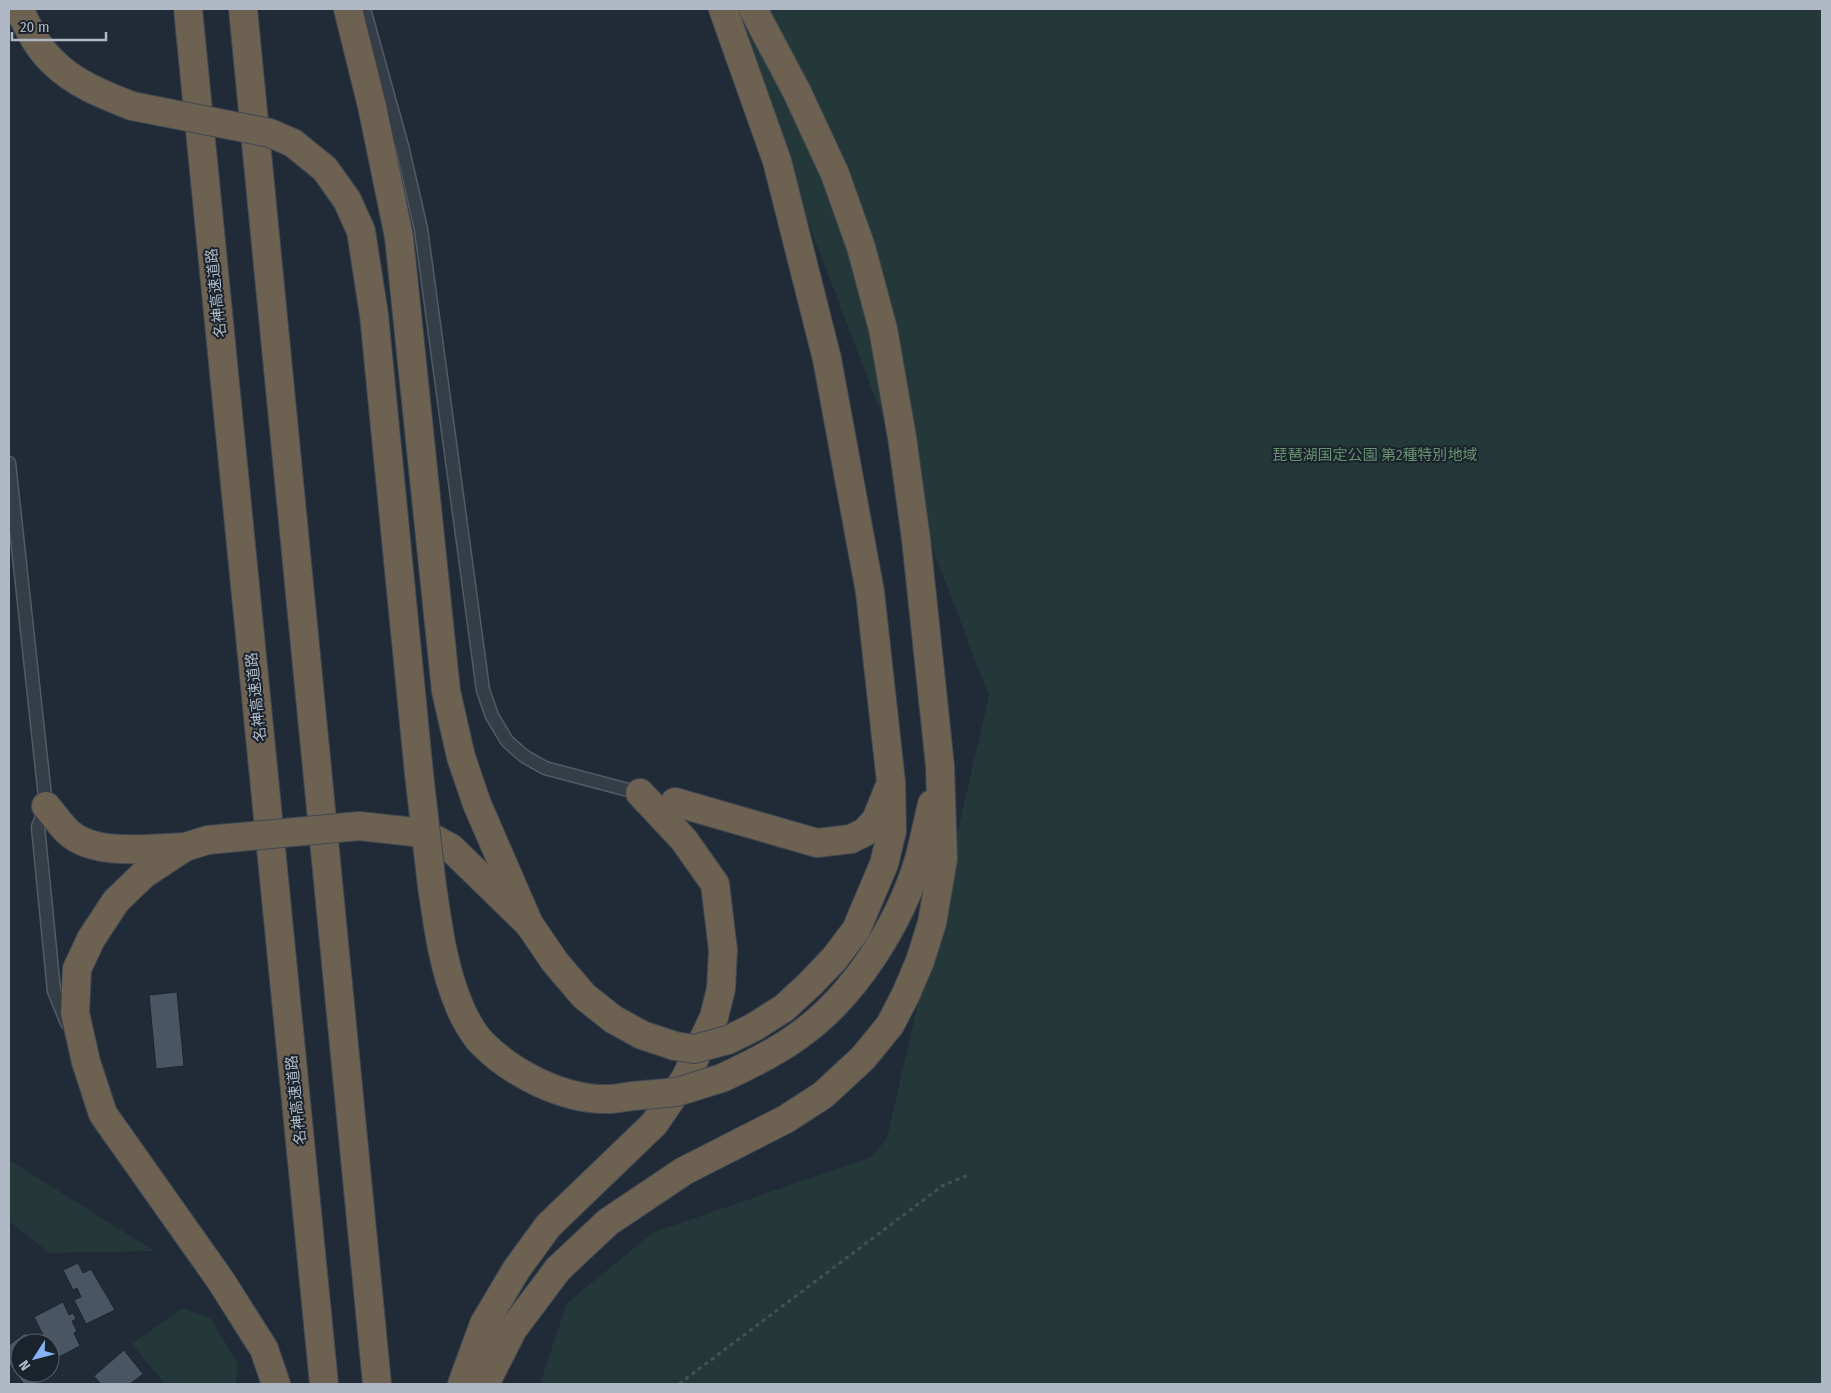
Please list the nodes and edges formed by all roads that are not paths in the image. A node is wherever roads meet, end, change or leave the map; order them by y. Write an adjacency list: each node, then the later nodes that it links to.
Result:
1 (19, 9): 9 (highway, bridge)
2 (188, 9): 18 (highway, 名神高速道路)
3 (243, 9): 19 (highway)
4 (348, 9): 15 (highway)
5 (364, 9): 11 (lane)
6 (723, 9): 10 (highway)
7 (753, 9): 9 (highway)
8 (9, 463): 13 (lane)
9 (940, 766): 21 (highway)
10 (891, 782): 12 (highway); 15 (highway, bridge)
11 (640, 793): 12 (lane); 20 (highway)
12 (675, 802)
13 (46, 806): 14 (highway); 16 (lane)
14 (196, 843): 15 (highway, bridge); 16 (highway)
15 (529, 924)
16 (103, 1114): 17 (highway)
17 (276, 1384)
18 (324, 1384)
19 (377, 1384)
20 (462, 1384)
21 (485, 1384)

